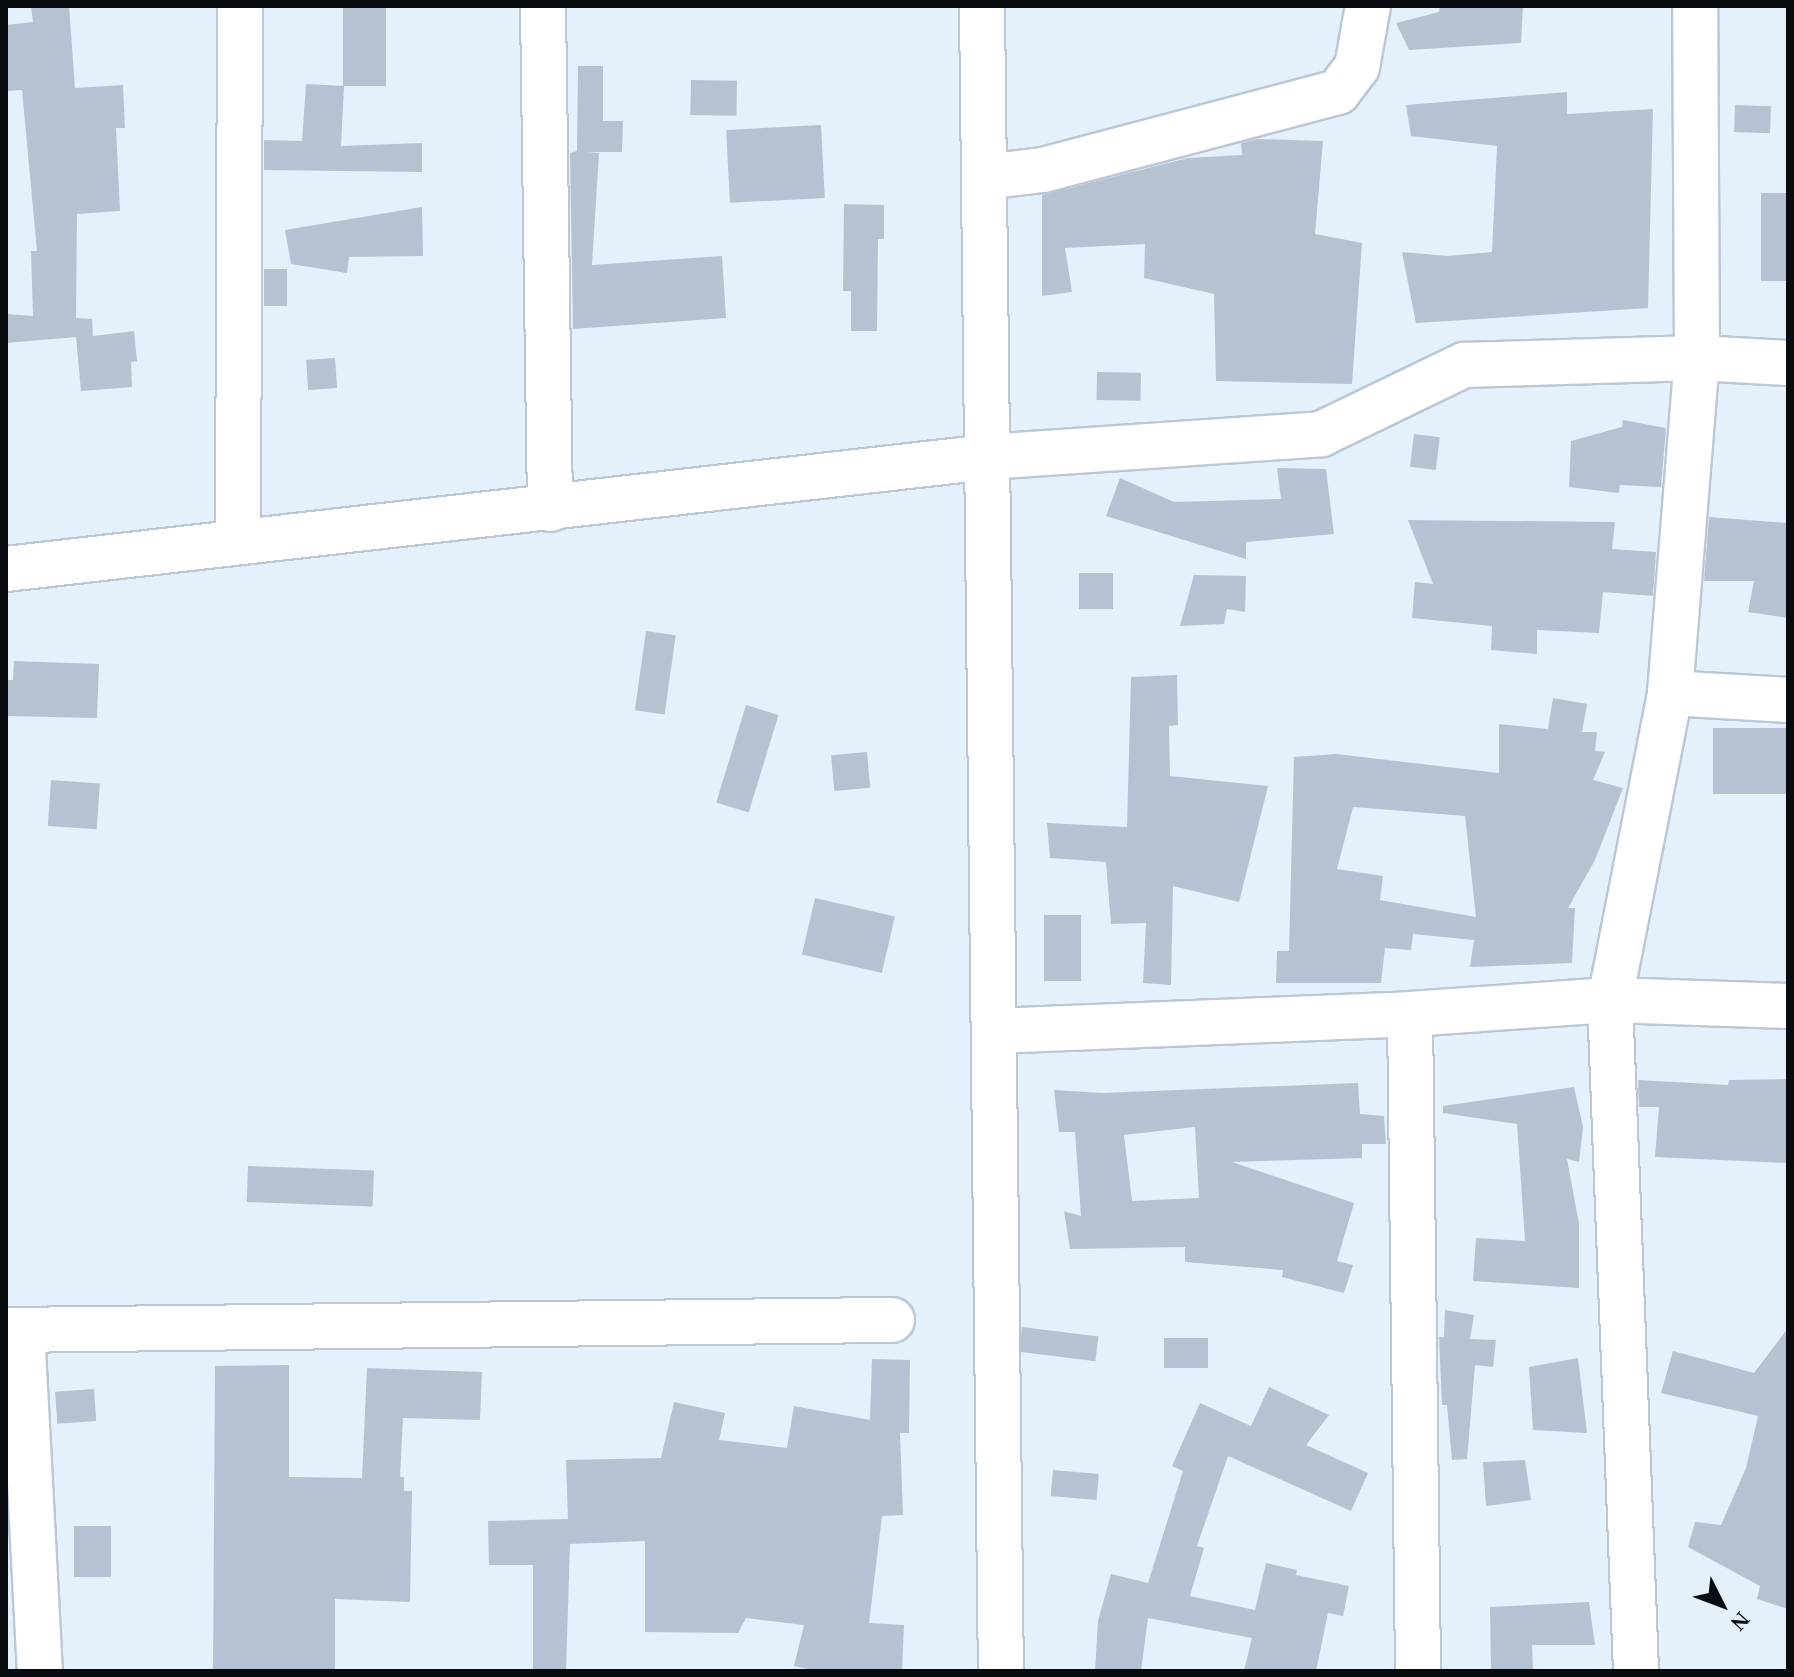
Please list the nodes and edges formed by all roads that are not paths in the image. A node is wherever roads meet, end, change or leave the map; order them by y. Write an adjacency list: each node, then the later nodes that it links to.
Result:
1 (240, 6): 11 (street)
2 (543, 6): 10 (street)
3 (982, 6): 6 (street)
4 (1368, 6): 6 (street)
5 (1695, 6): 7 (street)
6 (984, 177): 9 (street)
7 (1697, 358): 8 (street); 9 (street); 13 (street)
8 (1788, 363)
9 (987, 457): 10 (street); 18 (street)
10 (550, 509): 11 (street)
11 (238, 541): 12 (street)
12 (6, 569)
13 (1670, 693): 14 (street); 15 (street)
14 (1788, 700)
15 (1610, 1000): 16 (street); 17 (street); 24 (street)
16 (1788, 1006)
17 (1410, 1014): 18 (street); 23 (street)
18 (994, 1031): 22 (street)
19 (892, 1320): 20 (street)
20 (14, 1330): 21 (street)
21 (40, 1671)
22 (1001, 1671)
23 (1418, 1671)
24 (1636, 1671)

